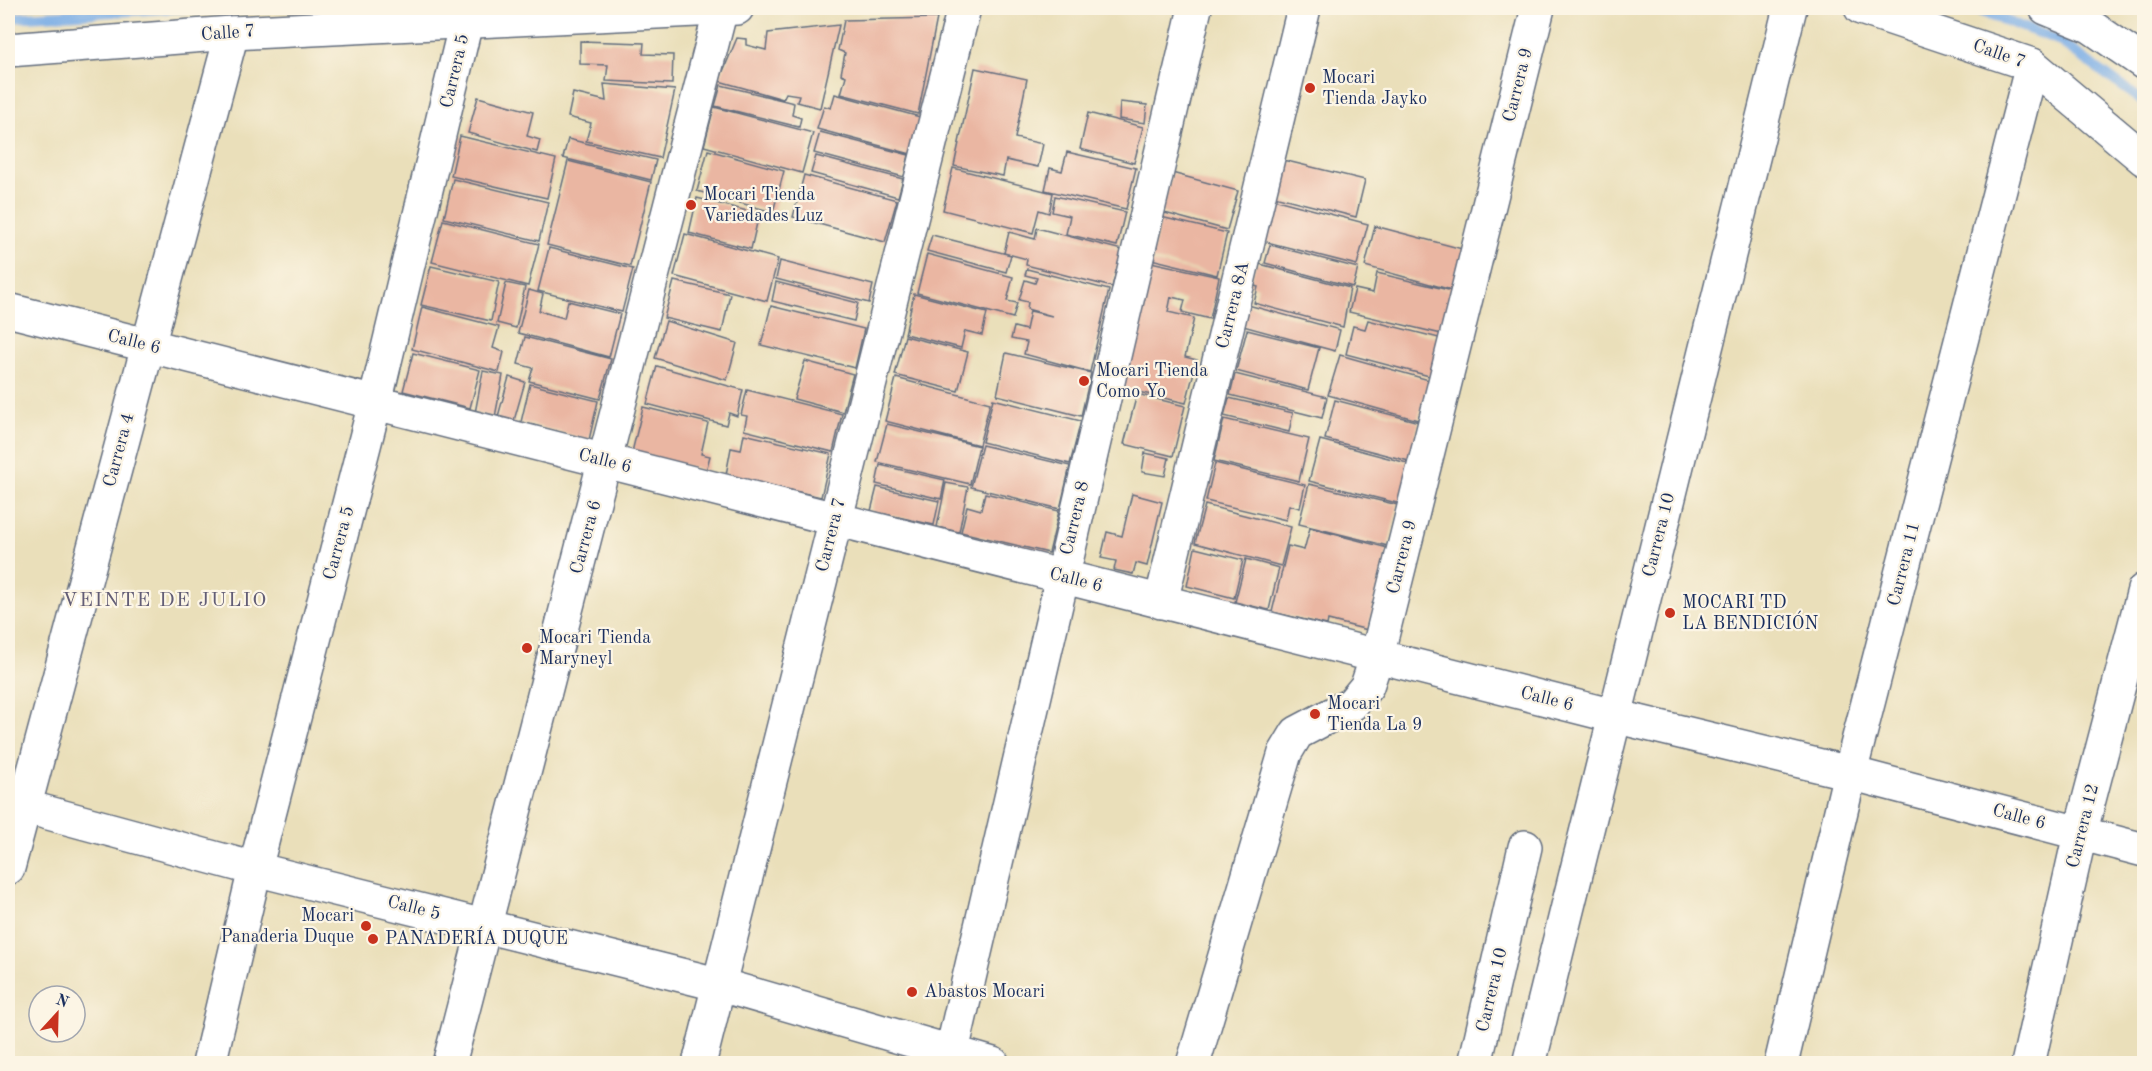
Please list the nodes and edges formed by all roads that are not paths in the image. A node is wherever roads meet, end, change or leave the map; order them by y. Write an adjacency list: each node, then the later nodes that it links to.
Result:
1 (729, 8): 9 (street, Calle 7); 18 (street, Carrera 6)
2 (964, 8): 19 (street, Carrera 7)
3 (1195, 8): 20 (street, Carrera 8)
4 (1304, 8): 22 (street, Carrera 8A)
5 (1538, 8): 23 (street, Carrera 9)
6 (1791, 8): 24 (street, Carrera 10)
7 (1861, 8): 13 (street, Calle 7)
8 (2046, 8): 12 (street)
9 (466, 22): 10 (street, Calle 7); 17 (street, Carrera 5)
10 (232, 33): 11 (street, Calle 7); 16 (street, Carrera 4)
11 (8, 50)
12 (2145, 63)
13 (2032, 65): 14 (street, Calle 7); 25 (street, Carrera 11)
14 (2145, 159)
15 (8, 310): 16 (street, Calle 6)
16 (148, 346): 17 (street, Calle 6); 26 (street, Carrera 4)
17 (375, 403): 18 (street, Calle 6); 31 (street, Carrera 5)
18 (606, 461): 19 (street, Calle 6); 32 (street, Carrera 6)
19 (835, 519): 20 (street, Calle 6); 33 (street, Carrera 7)
20 (1061, 576): 22 (street, Calle 6); 34 (street, Carrera 8)
21 (2145, 590): 27 (street, Carrera 12)
22 (1161, 602): 23 (street, Calle 6)
23 (1377, 656): 24 (street, Calle 6); 39 (street, Carrera 9)
24 (1614, 716): 25 (street, Calle 6); 41 (street, Carrera 10)
25 (1850, 772): 27 (street, Calle 6); 42 (street, Carrera 11)
26 (15, 803): 30 (street, Carrera 4); 31 (street, Calle 5)
27 (2080, 834): 29 (street, Calle 6); 43 (street, Carrera 12)
28 (1525, 847): 40 (street, Carrera 10)
29 (2145, 850)
30 (8, 868)
31 (255, 869): 32 (street, Calle 5); 35 (street, Carrera 5)
32 (485, 925): 33 (street, Calle 5); 36 (street, Carrera 6)
33 (717, 984): 34 (street, Calle 5); 37 (street, Carrera 7)
34 (950, 1058): 38 (street, Calle 5)
35 (209, 1064)
36 (448, 1064)
37 (699, 1064)
38 (993, 1064)
39 (1194, 1064)
40 (1475, 1064)
41 (1529, 1064)
42 (1781, 1064)
43 (2028, 1064)

